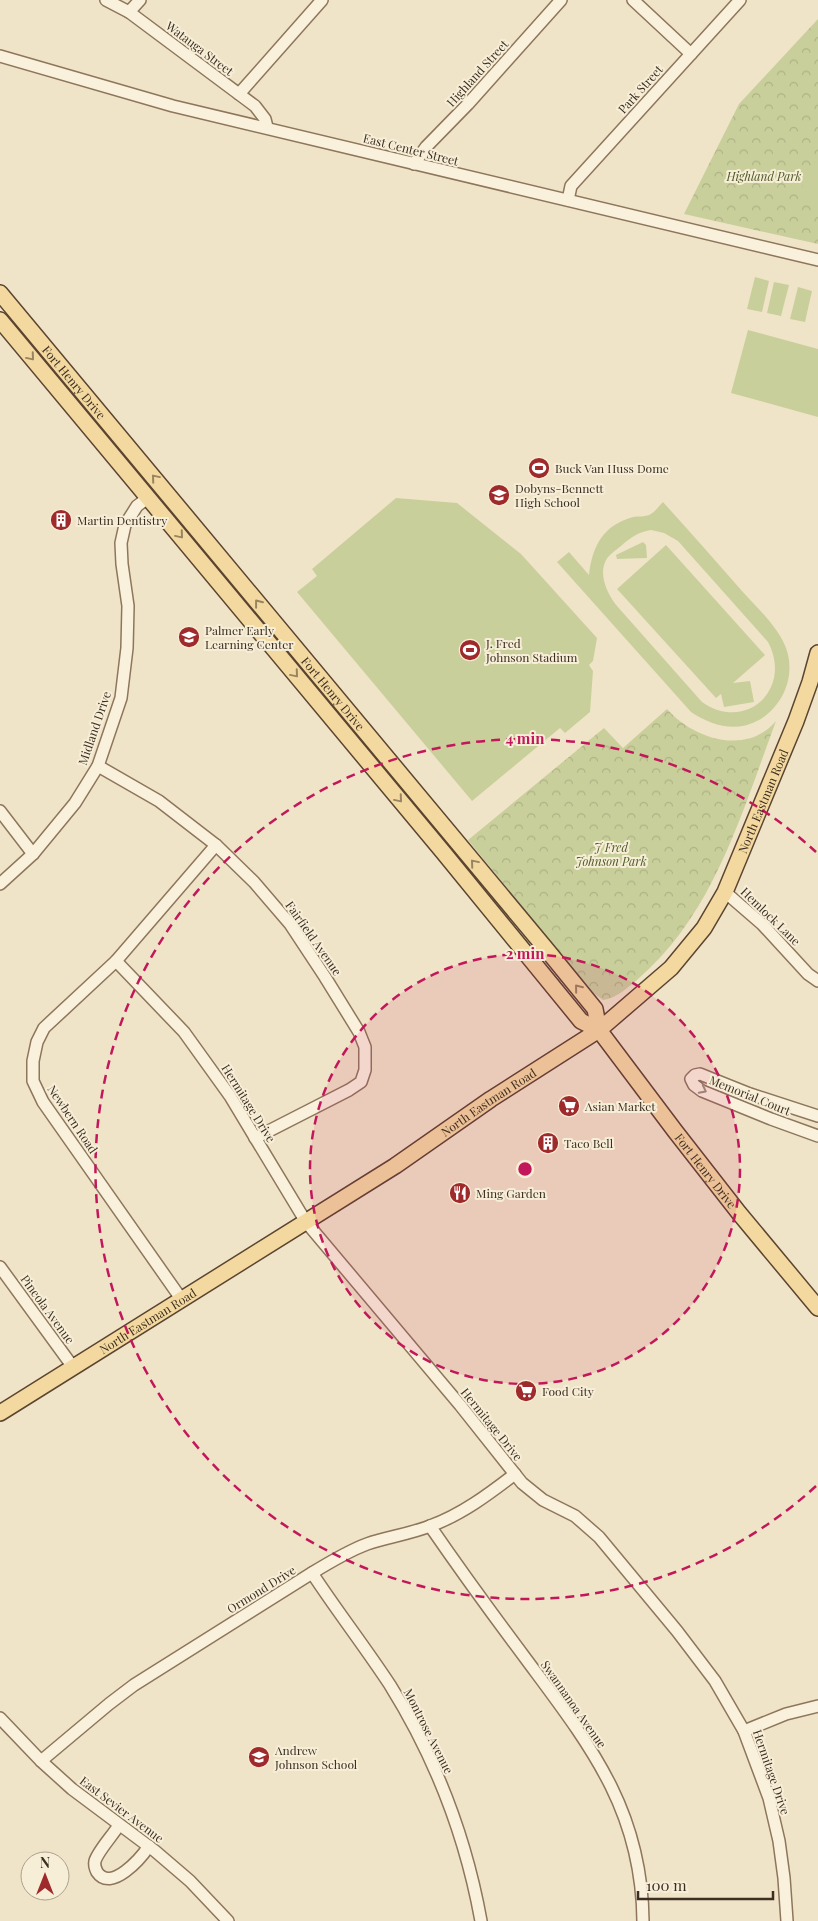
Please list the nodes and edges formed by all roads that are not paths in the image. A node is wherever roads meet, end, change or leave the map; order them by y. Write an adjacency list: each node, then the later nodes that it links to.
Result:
1 (106, 0): 7 (street, Watauga Street)
2 (140, 0): 7 (street)
3 (322, 0): 10 (street)
4 (561, 0): 12 (street, Highland Street)
5 (632, 0): 8 (street)
6 (740, 0): 8 (street, Park Street)
7 (129, 12): 10 (street, Watauga Street)
8 (691, 54): 13 (street, Park Street)
9 (0, 56): 11 (street, East Center Street)
10 (239, 94): 11 (street, Watauga Street)
11 (267, 127): 12 (street, East Center Street)
12 (414, 164): 13 (street, East Center Street)
13 (568, 200): 14 (street, East Center Street)
14 (818, 260)
15 (0, 292): 27 (main road, Fort Henry Drive, one-way to 15)
16 (0, 320): 17 (main road, Fort Henry Drive, one-way to 17)
17 (149, 497): 19 (street, Midland Drive); 27 (main road, Fort Henry Drive, one-way to 27)
18 (818, 653): 24 (main road, North Eastman Road)
19 (98, 766): 21 (street, Fairfield Avenue); 22 (street, Midland Drive)
20 (0, 812): 22 (street)
21 (216, 845): 25 (street, Newbern Road); 30 (street, Fairfield Avenue)
22 (33, 854): 23 (street, Midland Drive)
23 (0, 884)
24 (726, 892): 26 (street, Hemlock Lane); 27 (main road, North Eastman Road)
25 (116, 961): 30 (street, Hermitage Drive); 33 (street, Newbern Road)
26 (818, 981)
27 (599, 1030): 31 (main road, North Eastman Road); 34 (main road, Fort Henry Drive)
28 (818, 1116): 29 (street); 29 (street, Memorial Court, one-way to 29)
29 (815, 1135)
30 (255, 1138): 31 (street, Hermitage Drive)
31 (306, 1222): 33 (main road, North Eastman Road); 37 (street, Hermitage Drive)
32 (0, 1267): 35 (street, Pineola Avenue)
33 (182, 1300): 35 (main road, North Eastman Road)
34 (818, 1308)
35 (73, 1367): 36 (main road, North Eastman Road)
36 (0, 1414)
37 (515, 1474): 38 (street, Ormond Drive); 42 (street, Hermitage Drive)
38 (430, 1526): 39 (street, Ormond Drive); 48 (street, Swannanoa Avenue)
39 (312, 1572): 43 (street, Ormond Drive); 47 (street, Montrose Avenue)
40 (818, 1706): 42 (street)
41 (0, 1718): 43 (street, East Sevier Avenue)
42 (744, 1731): 49 (street, Hermitage Drive)
43 (41, 1761): 44 (street, East Sevier Avenue)
44 (120, 1825): 45 (street, East Sevier Avenue); 45 (street)
45 (149, 1846): 46 (street, East Sevier Avenue)
46 (228, 1921)
47 (481, 1921)
48 (643, 1921)
49 (787, 1921)

